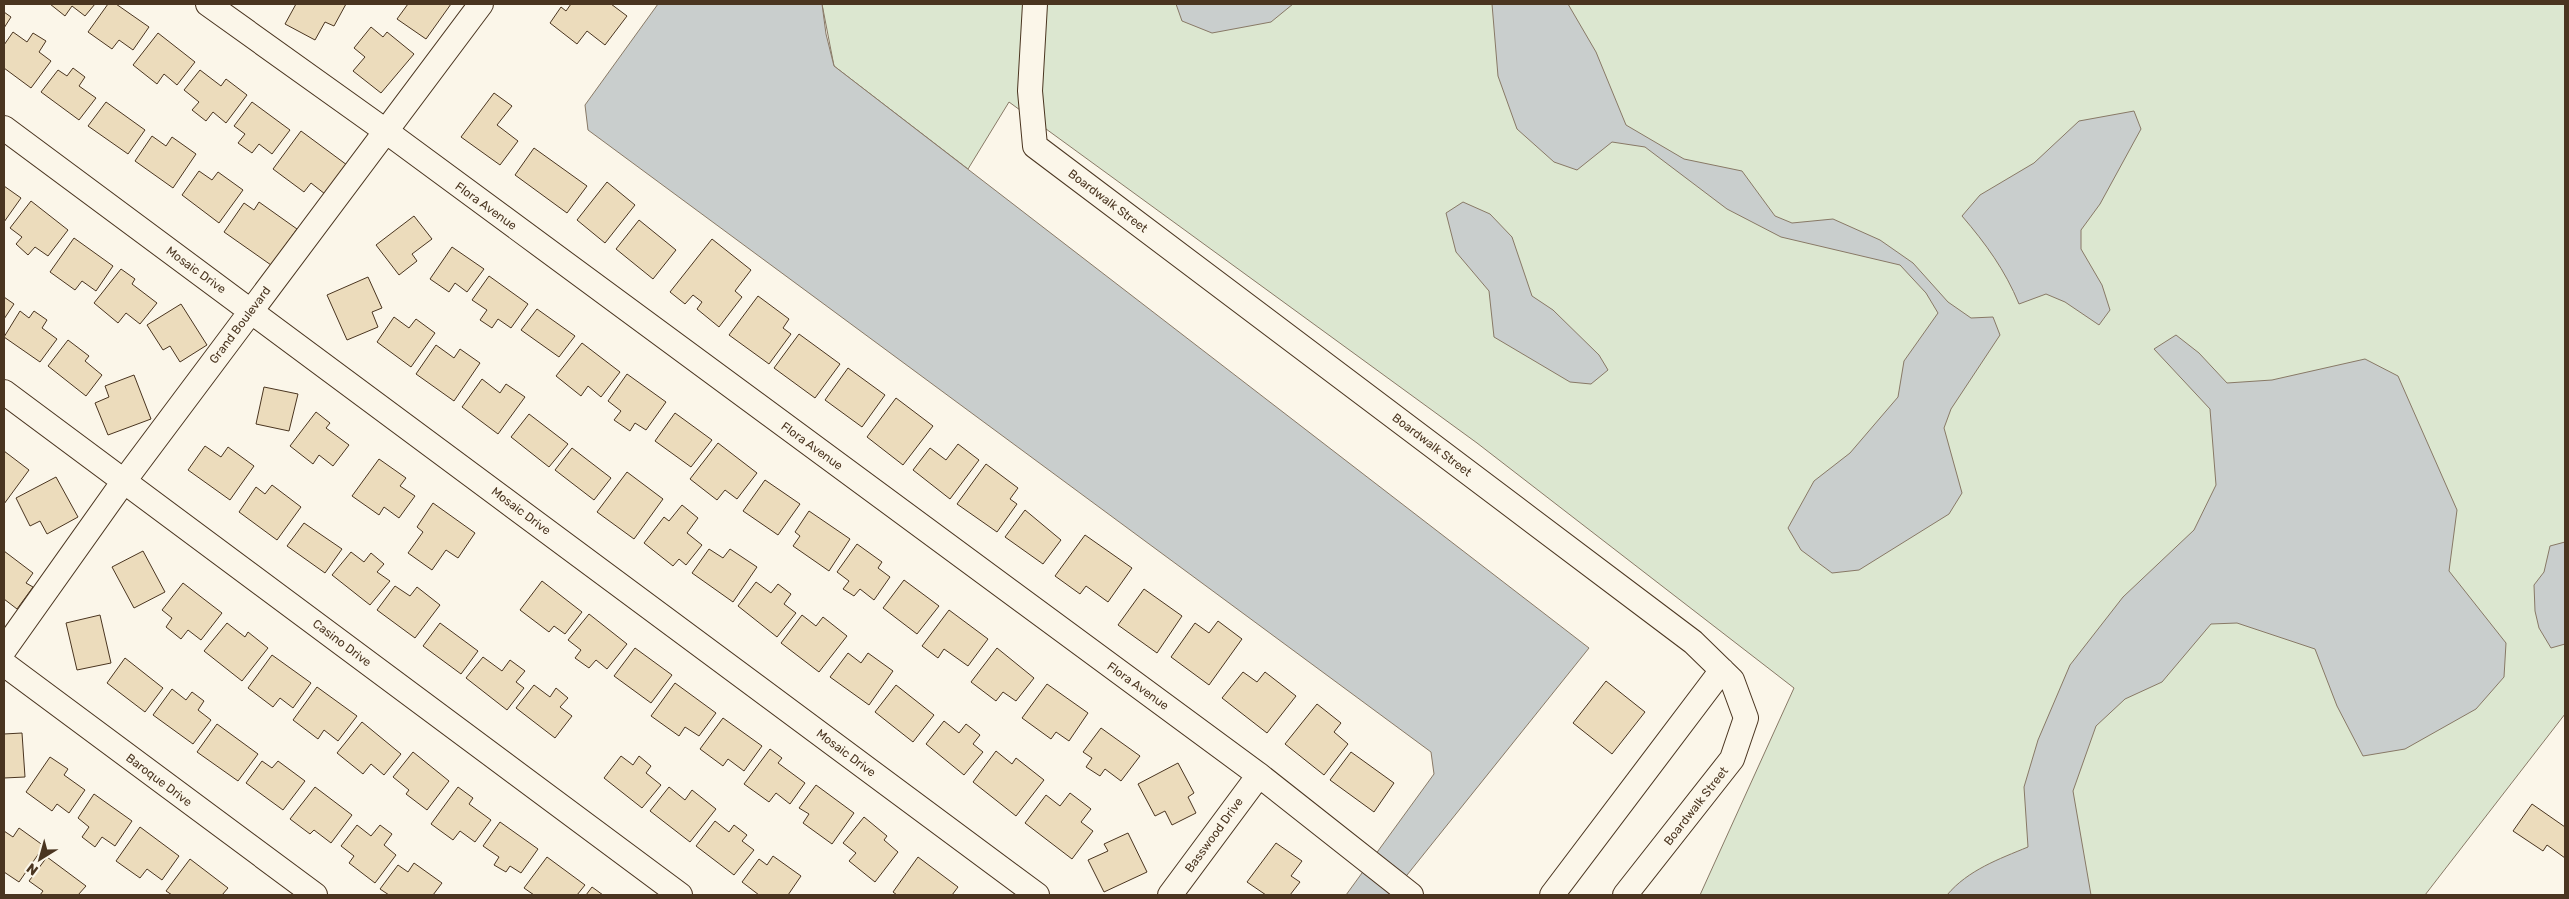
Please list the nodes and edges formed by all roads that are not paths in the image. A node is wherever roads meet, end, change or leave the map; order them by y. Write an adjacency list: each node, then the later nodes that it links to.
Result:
1 (481, 4): 5 (street, Grand Boulevard)
2 (1035, 4): 11 (street, Boardwalk Street)
3 (217, 6): 5 (street, Flora Avenue)
4 (4, 128): 6 (street, Mosaic Drive)
5 (387, 132): 6 (street, Grand Boulevard); 12 (street, Flora Avenue)
6 (251, 311): 8 (street, Grand Boulevard); 15 (street, Mosaic Drive)
7 (4, 392): 8 (street, Casino Drive)
8 (124, 481): 9 (street, Grand Boulevard); 14 (street, Casino Drive)
9 (4, 650)
10 (4, 664): 13 (street, Baroque Drive)
11 (1722, 670): 18 (street); 19 (street, Boardwalk Street)
12 (1258, 775): 16 (street, Basswood Drive); 17 (street, Flora Avenue)
13 (315, 895)
14 (680, 895)
15 (1037, 895)
16 (1170, 895)
17 (1411, 895)
18 (1552, 895)
19 (1626, 895)

